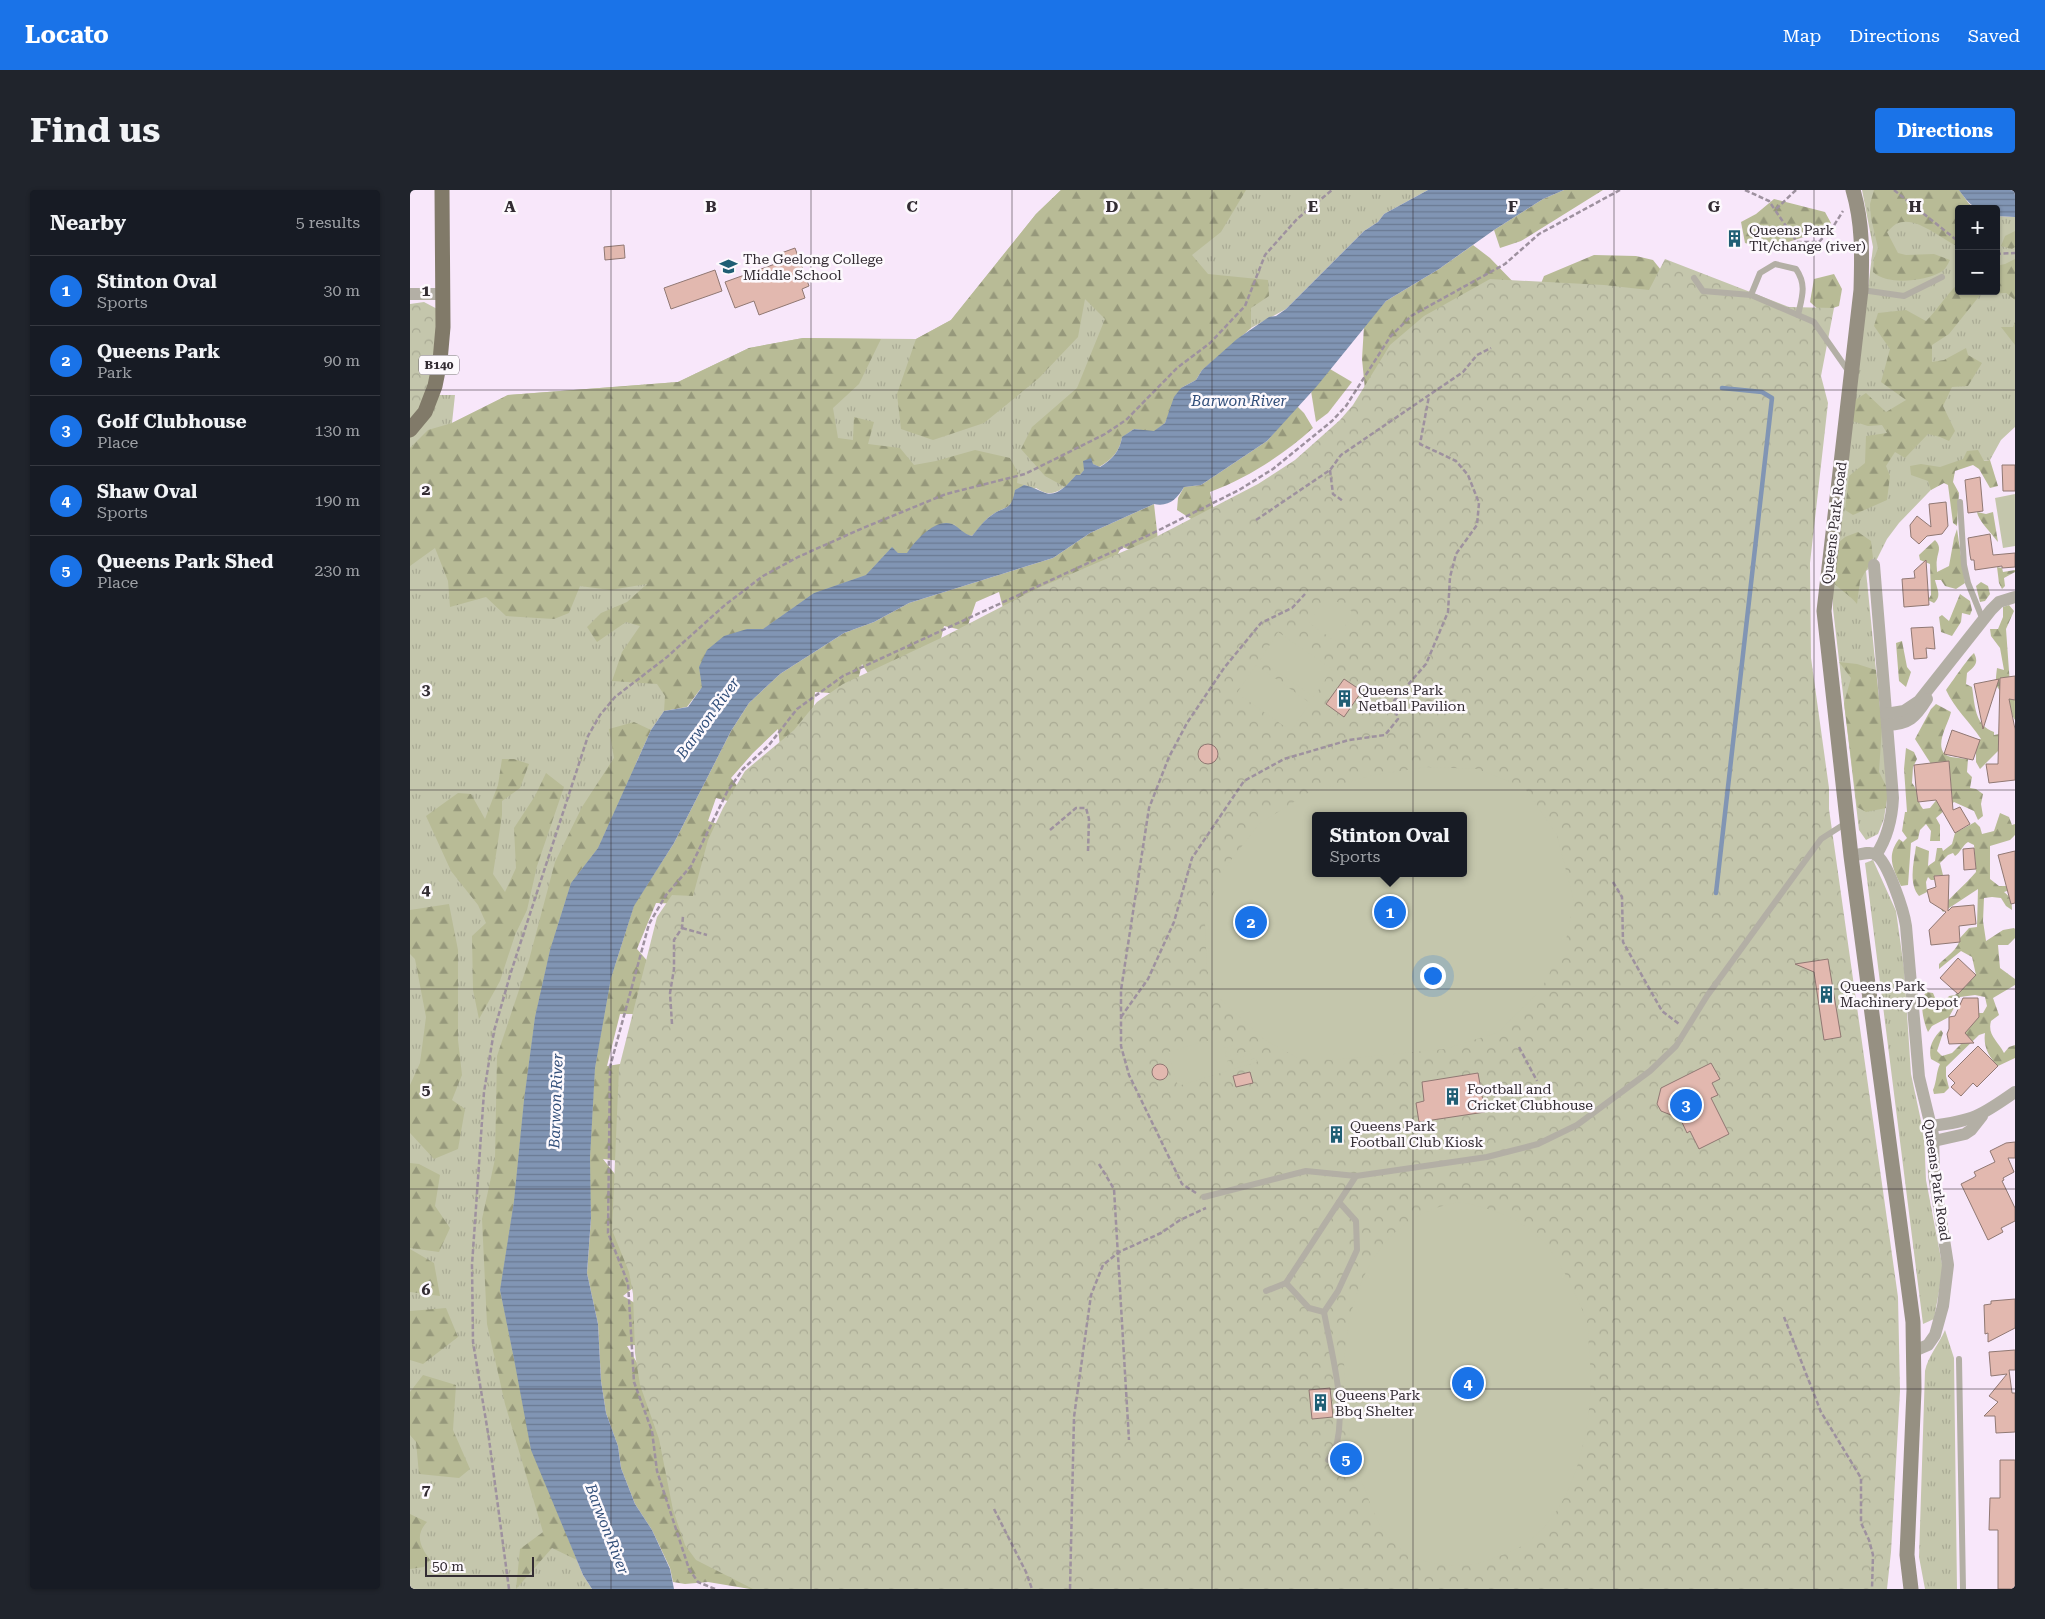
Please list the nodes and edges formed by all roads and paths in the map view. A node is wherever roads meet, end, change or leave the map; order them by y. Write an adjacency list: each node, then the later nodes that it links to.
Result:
1 (442, 190): 17 (main road, B140)
2 (1332, 190): 66 (path)
3 (1620, 190): 67 (path)
4 (1745, 190): 9 (path)
5 (1796, 190): 9 (path)
6 (1853, 190): 15 (main road, Queens Park Road)
7 (1894, 190): 10 (path)
8 (1846, 207): 9 (path)
9 (1775, 210)
10 (1955, 239)
11 (2015, 253): 12 (path)
12 (2000, 254)
13 (1942, 277): 15 (lane)
14 (1694, 278): 18 (lane)
15 (1861, 290): 21 (main road, Queens Park Road)
16 (410, 294): 17 (street)
17 (444, 294): 23 (main road, B140)
18 (1751, 295): 19 (lane); 19 (lane)
19 (1798, 315): 21 (lane)
20 (1491, 348): 22 (path)
21 (1851, 376): 33 (main road, Queens Park Road)
22 (1429, 396): 24 (path); 42 (path)
23 (410, 430)
24 (1330, 470): 25 (path); 27 (path)
25 (1343, 501)
26 (1960, 502): 31 (lane)
27 (1256, 520)
28 (1874, 565): 32 (street)
29 (1305, 594): 42 (path)
30 (2015, 597): 31 (street)
31 (1983, 620): 32 (street)
32 (1886, 720): 36 (street)
33 (1847, 823): 37 (main road, Queens Park Road); 44 (lane)
34 (1050, 830): 35 (path)
35 (1088, 851)
36 (1876, 854): 37 (street); 49 (street, Queens Park Road)
37 (1851, 856): 61 (main road, Queens Park Road)
38 (1613, 882): 44 (path)
39 (683, 916): 40 (path)
40 (682, 928): 41 (path); 43 (path)
41 (707, 935)
42 (1120, 1017): 54 (path)
43 (672, 1024)
44 (1686, 1030): 52 (lane)
45 (1519, 1047): 46 (path)
46 (1537, 1080)
47 (2015, 1092): 48 (street)
48 (1984, 1114): 49 (street); 50 (street)
49 (1931, 1126): 50 (street, Queens Park Road)
50 (1934, 1141): 61 (street, Queens Park Road)
51 (1099, 1164): 56 (path)
52 (1356, 1176): 53 (lane); 55 (lane)
53 (1217, 1194): 54 (lane); 56 (path)
54 (1204, 1197)
55 (1339, 1202): 57 (lane); 59 (lane)
56 (1118, 1252): 63 (path); 69 (path)
57 (1286, 1283): 58 (lane); 59 (lane)
58 (1266, 1291)
59 (1324, 1312): 64 (lane)
60 (1784, 1317): 70 (path)
61 (1914, 1351): 71 (main road, Queens Park Road)
62 (1959, 1360): 72 (lane)
63 (1129, 1440)
64 (1328, 1460)
65 (994, 1510): 68 (path)
66 (509, 1589)
67 (716, 1589)
68 (1032, 1589)
69 (1070, 1589)
70 (1872, 1589)
71 (1911, 1589)
72 (1963, 1589)

